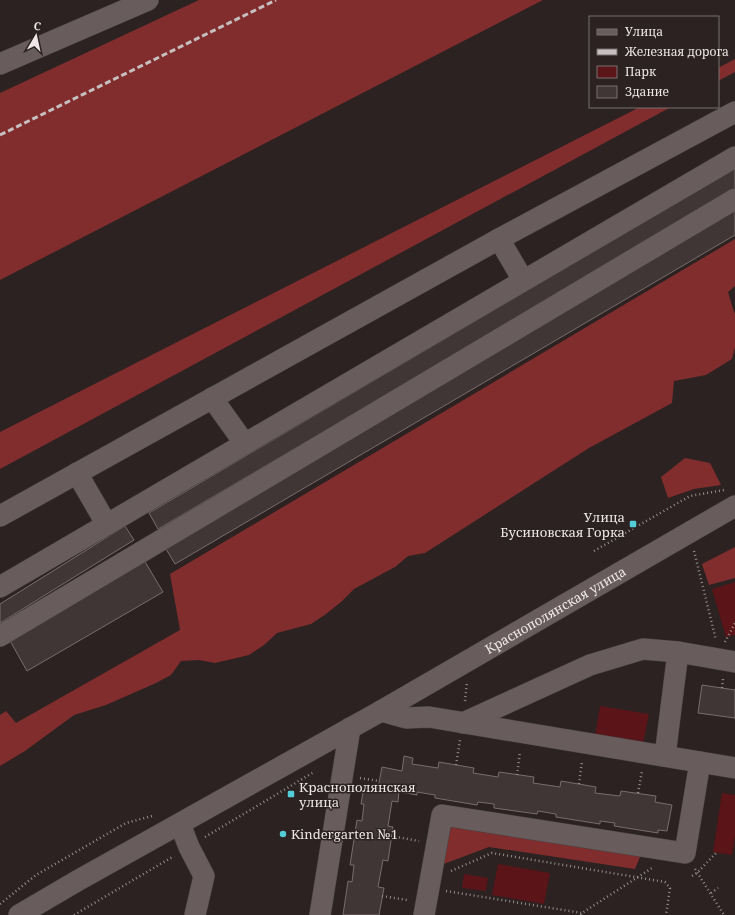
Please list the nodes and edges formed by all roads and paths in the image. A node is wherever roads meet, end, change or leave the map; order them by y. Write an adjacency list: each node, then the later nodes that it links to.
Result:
1 (148, 0): 2 (street)
2 (0, 64)
3 (735, 112): 6 (street)
4 (735, 157): 7 (street)
5 (735, 199): 18 (street)
6 (499, 239): 7 (street); 8 (street)
7 (524, 280): 9 (street)
8 (212, 398): 9 (street); 10 (street)
9 (245, 444): 13 (street)
10 (77, 473): 12 (street); 13 (street)
11 (731, 497): 15 (path); 22 (street, Краснополянская улица)
12 (0, 516)
13 (106, 525): 16 (street)
14 (693, 547): 21 (path)
15 (594, 551)
16 (0, 587)
17 (735, 623): 19 (path)
18 (0, 636)
19 (726, 638)
20 (678, 652): 21 (street); 23 (street); 27 (street)
21 (728, 661)
22 (381, 711): 23 (street); 24 (street, Краснополянская улица)
23 (463, 723): 25 (street); 29 (path)
24 (350, 728): 34 (street, Краснополянская улица); 52 (street)
25 (523, 733): 26 (street); 31 (path)
26 (585, 743): 27 (street); 32 (path)
27 (665, 756): 28 (street)
28 (700, 762): 30 (street); 37 (street)
29 (456, 765)
30 (735, 768)
31 (517, 775)
32 (579, 784)
33 (158, 815): 48 (path)
34 (180, 824): 50 (street, Краснополянская улица); 51 (street)
35 (391, 836): 36 (path)
36 (437, 843): 37 (street); 47 (street)
37 (685, 853): 40 (path)
38 (716, 853): 40 (path)
39 (654, 866): 43 (path)
40 (698, 873): 42 (path); 45 (path)
41 (446, 874): 43 (path)
42 (692, 876)
43 (636, 877): 49 (path); 53 (path)
44 (718, 888): 45 (path)
45 (711, 893): 54 (path)
46 (382, 896): 47 (path)
47 (427, 902): 49 (path)
48 (0, 904)
49 (581, 914)
50 (19, 915)
51 (195, 915)
52 (320, 915)
53 (666, 915)
54 (724, 915)

